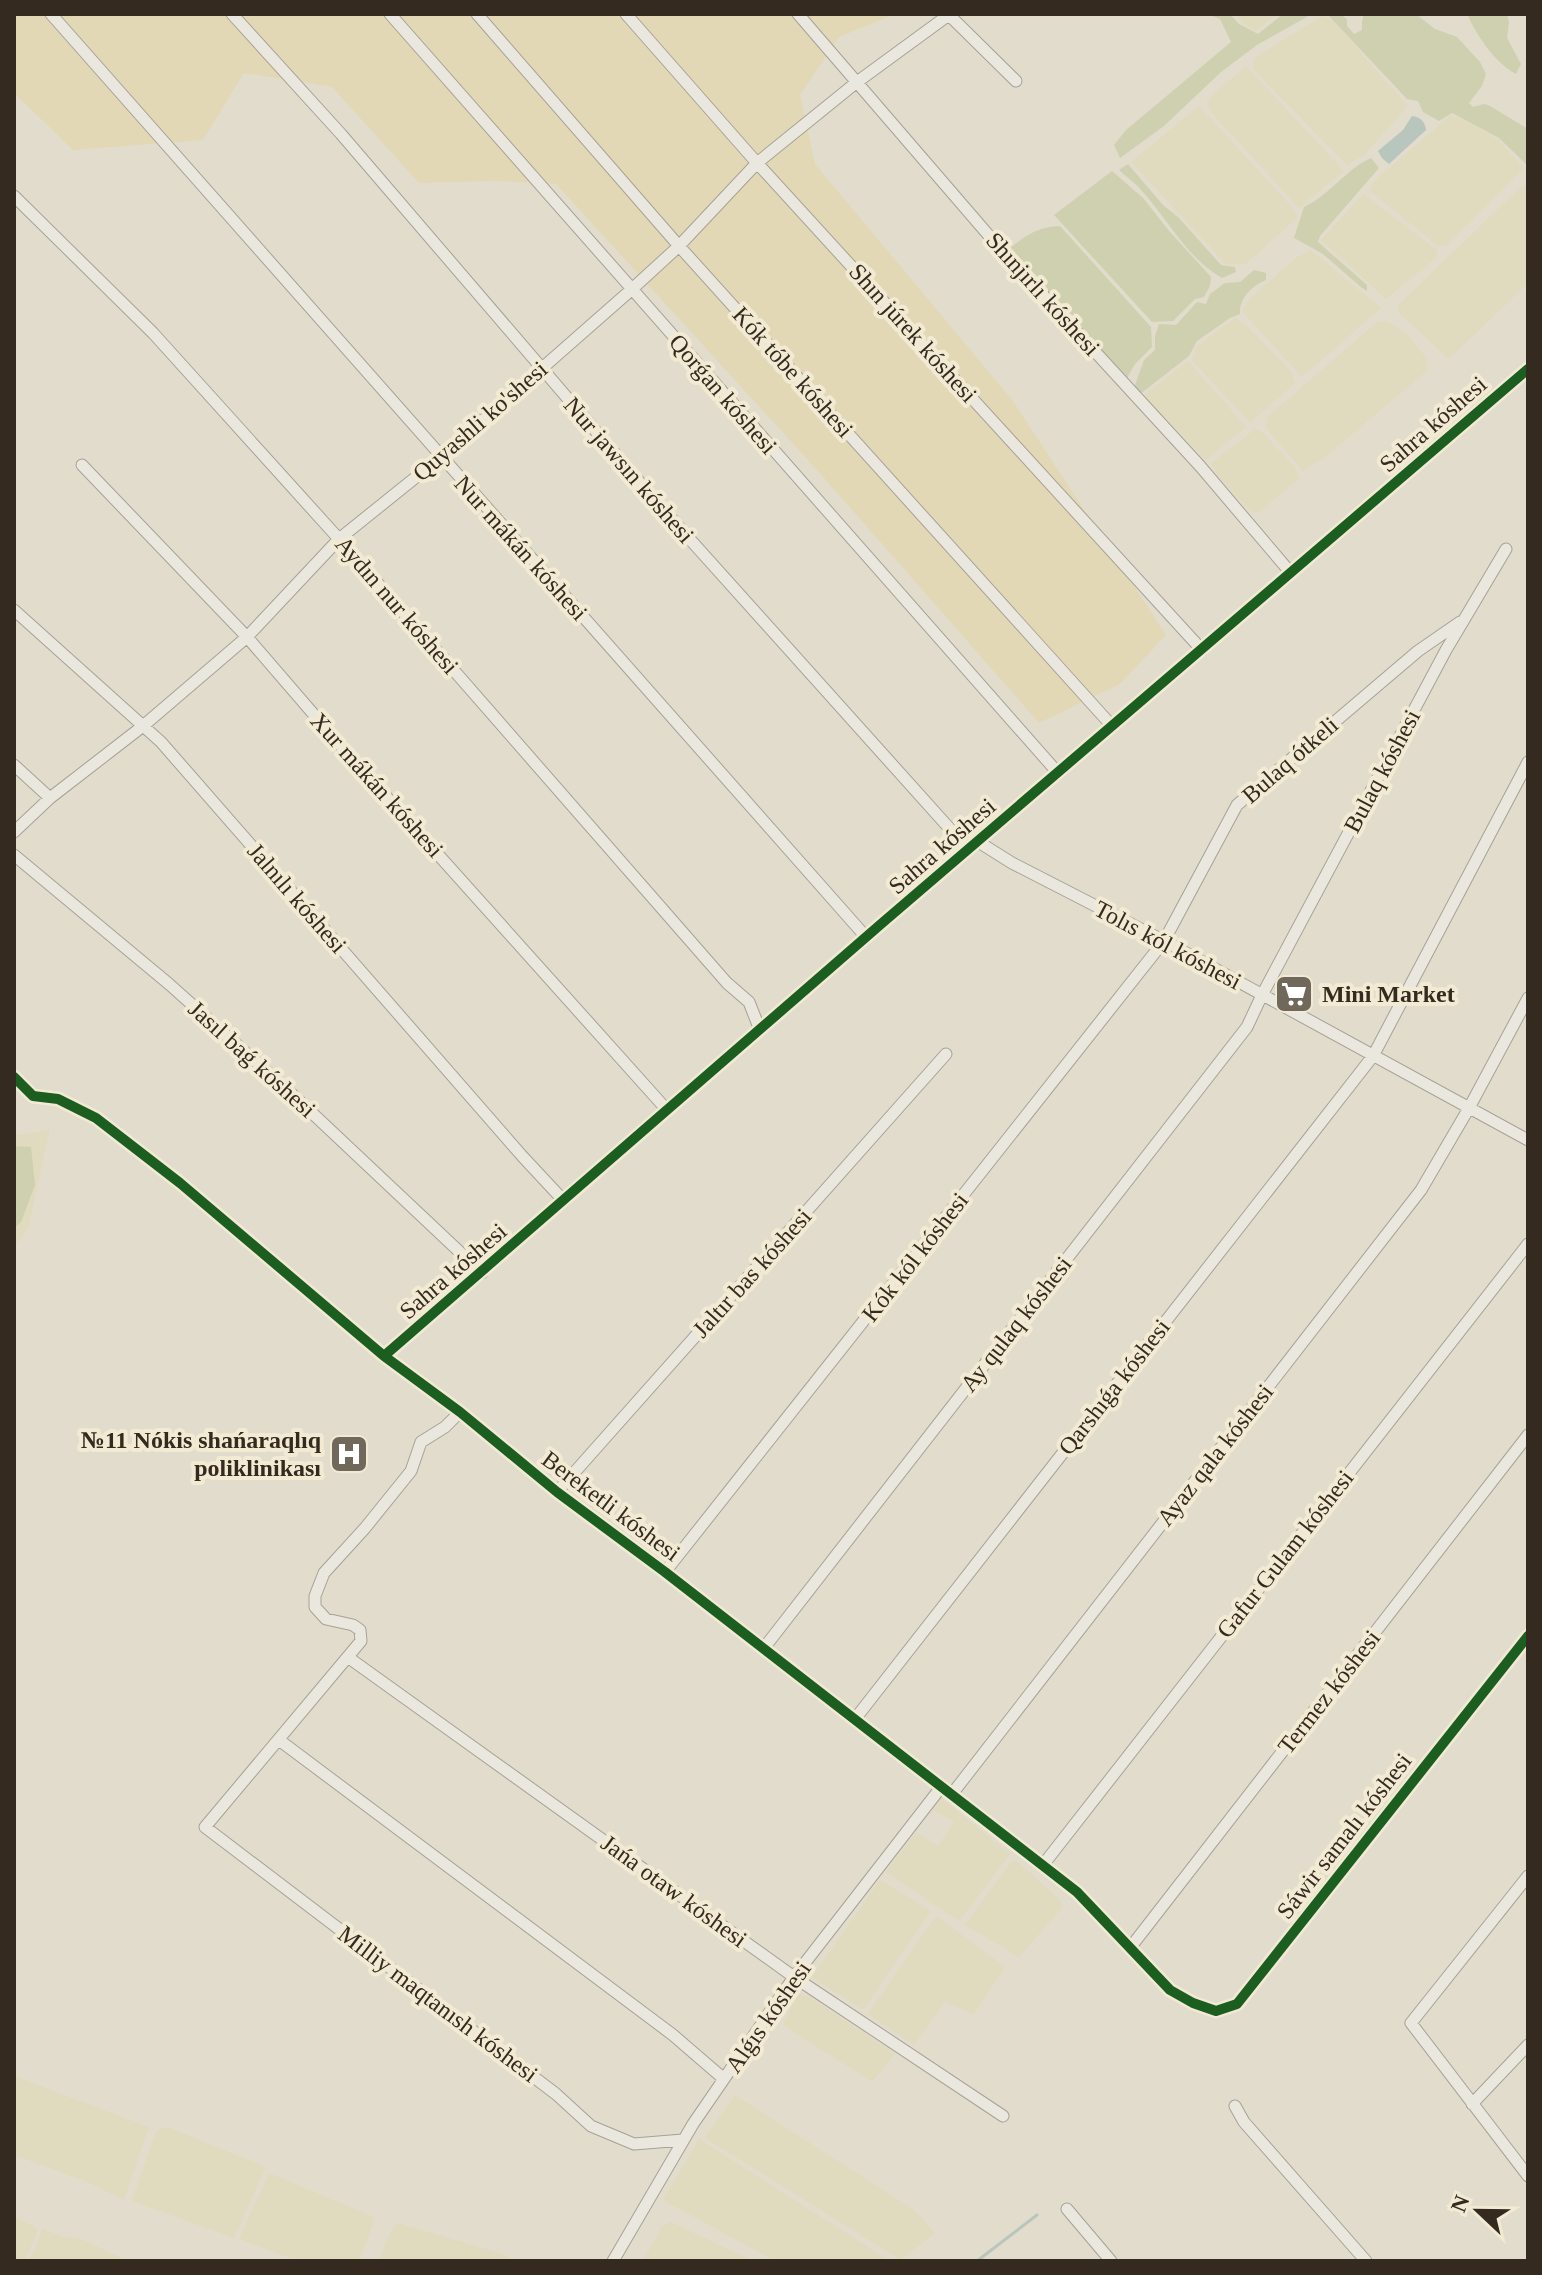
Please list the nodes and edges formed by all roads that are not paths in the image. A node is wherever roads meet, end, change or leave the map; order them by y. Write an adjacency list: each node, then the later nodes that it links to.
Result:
1 (51, 14): 16 (street, Nur mákán kóshesi)
2 (232, 14): 14 (street, Nur jawsın kóshesi)
3 (390, 14): 13 (street, Qorǵan kóshesi)
4 (477, 14): 12 (street, Kók tóbe kóshesi)
5 (626, 14): 10 (street, Shın júrek kóshesi)
6 (798, 14): 9 (street, Shınjırlı kóshesi)
7 (949, 14): 8 (street); 9 (street, Quyashli ko'shesi)
8 (1016, 81)
9 (857, 82): 10 (street, Quyashli ko'shesi); 20 (street, Shınjırlı kóshesi)
10 (757, 163): 12 (street, Quyashli ko'shesi); 24 (street, Shın júrek kóshesi)
11 (14, 196): 18 (street, Aydın nur kóshesi)
12 (679, 246): 13 (street, Quyashli ko'shesi); 26 (street, Kók tóbe kóshesi)
13 (631, 290): 14 (street, Quyashli ko'shesi); 29 (street, Qorǵan kóshesi)
14 (541, 368): 16 (street, Quyashli ko'shesi); 32 (street, Nur jawsın kóshesi)
15 (1528, 369): 20 (street, Sahra kóshesi)
16 (441, 457): 18 (street, Quyashli ko'shesi); 34 (street, Nur mákán kóshesi)
17 (82, 465): 23 (street, Xur mákán kóshesi)
18 (339, 539): 23 (street, Quyashli ko'shesi); 38 (street, Aydın nur kóshesi)
19 (1506, 549): 22 (street, Bulaq kóshesi)
20 (1290, 572): 24 (street, Sahra kóshesi)
21 (14, 610): 25 (street, Jalnılı kóshesi)
22 (1464, 620): 35 (street, Bulaq ótkeli); 36 (street, Bulaq kóshesi)
23 (247, 637): 25 (street, Quyashli ko'shesi); 43 (street, Xur mákán kóshesi)
24 (1202, 650): 26 (street, Sahra kóshesi)
25 (143, 726): 30 (street, Quyashli ko'shesi); 45 (street, Jalnılı kóshesi)
26 (1112, 726): 29 (street, Sahra kóshesi)
27 (1528, 762): 40 (street, Qarshıǵa kóshesi)
28 (14, 765): 30 (street)
29 (1058, 773): 32 (street, Sahra kóshesi)
30 (50, 798): 31 (street, Quyashli ko'shesi)
31 (14, 832)
32 (973, 845): 34 (street, Sahra kóshesi); 35 (street, Tolıs kól kóshesi)
33 (14, 855): 47 (street, Jasıl baǵ kóshesi)
34 (866, 937): 38 (street, Sahra kóshesi)
35 (1164, 941): 36 (street, Tolıs kól kóshesi); 52 (street, Kók kól kóshesi)
36 (1262, 995): 40 (street, Tolıs kól kóshesi); 54 (street, Ay qulaq kóshesi)
37 (1528, 998): 42 (street, Ayaz qala kóshesi)
38 (760, 1030): 43 (street, Sahra kóshesi)
39 (946, 1054): 51 (street, Jaltır bas kóshesi)
40 (1373, 1056): 42 (street, Tolıs kól kóshesi); 56 (street, Qarshıǵa kóshesi)
41 (14, 1077): 48 (street, Bereketli kóshesi)
42 (1469, 1108): 44 (street, Tolıs kól kóshesi); 58 (street, Ayaz qala kóshesi)
43 (667, 1110): 45 (street, Sahra kóshesi)
44 (1528, 1140)
45 (564, 1201): 47 (street, Sahra kóshesi)
46 (1528, 1244): 59 (street, Gafur Gulam kóshesi)
47 (482, 1273): 48 (street, Sahra kóshesi)
48 (384, 1356): 49 (street, Bereketli kóshesi)
49 (460, 1412): 51 (street, Bereketli kóshesi); 55 (street)
50 (1528, 1435): 61 (street, Termez kóshesi)
51 (557, 1492): 52 (street, Bereketli kóshesi)
52 (665, 1572): 54 (street, Bereketli kóshesi)
53 (1528, 1636): 63 (street, Sáwir samalı kóshesi)
54 (764, 1648): 56 (street, Bereketli kóshesi)
55 (349, 1658): 57 (street); 62 (street, Jańa otaw kóshesi)
56 (855, 1719): 58 (street, Bereketli kóshesi)
57 (279, 1740): 65 (street); 69 (street, Milliy maqtanısh kóshesi)
58 (947, 1790): 59 (street, Bereketli kóshesi); 62 (street, Alǵıs kóshesi)
59 (1043, 1865): 61 (street, Bereketli kóshesi)
60 (1528, 1876): 66 (street)
61 (1130, 1948): 63 (street, Bereketli kóshesi)
62 (794, 1977): 65 (street, Alǵıs kóshesi); 68 (street, Jańa otaw kóshesi)
63 (1170, 1990)
64 (1528, 2045): 66 (street)
65 (724, 2079): 69 (street, Alǵıs kóshesi)
66 (1472, 2104): 70 (street)
67 (1235, 2106): 74 (street)
68 (1003, 2116)
69 (683, 2140): 72 (street, Alǵıs kóshesi)
70 (1528, 2176)
71 (1067, 2209): 73 (street)
72 (613, 2261)
73 (1111, 2261)
74 (1366, 2261)

